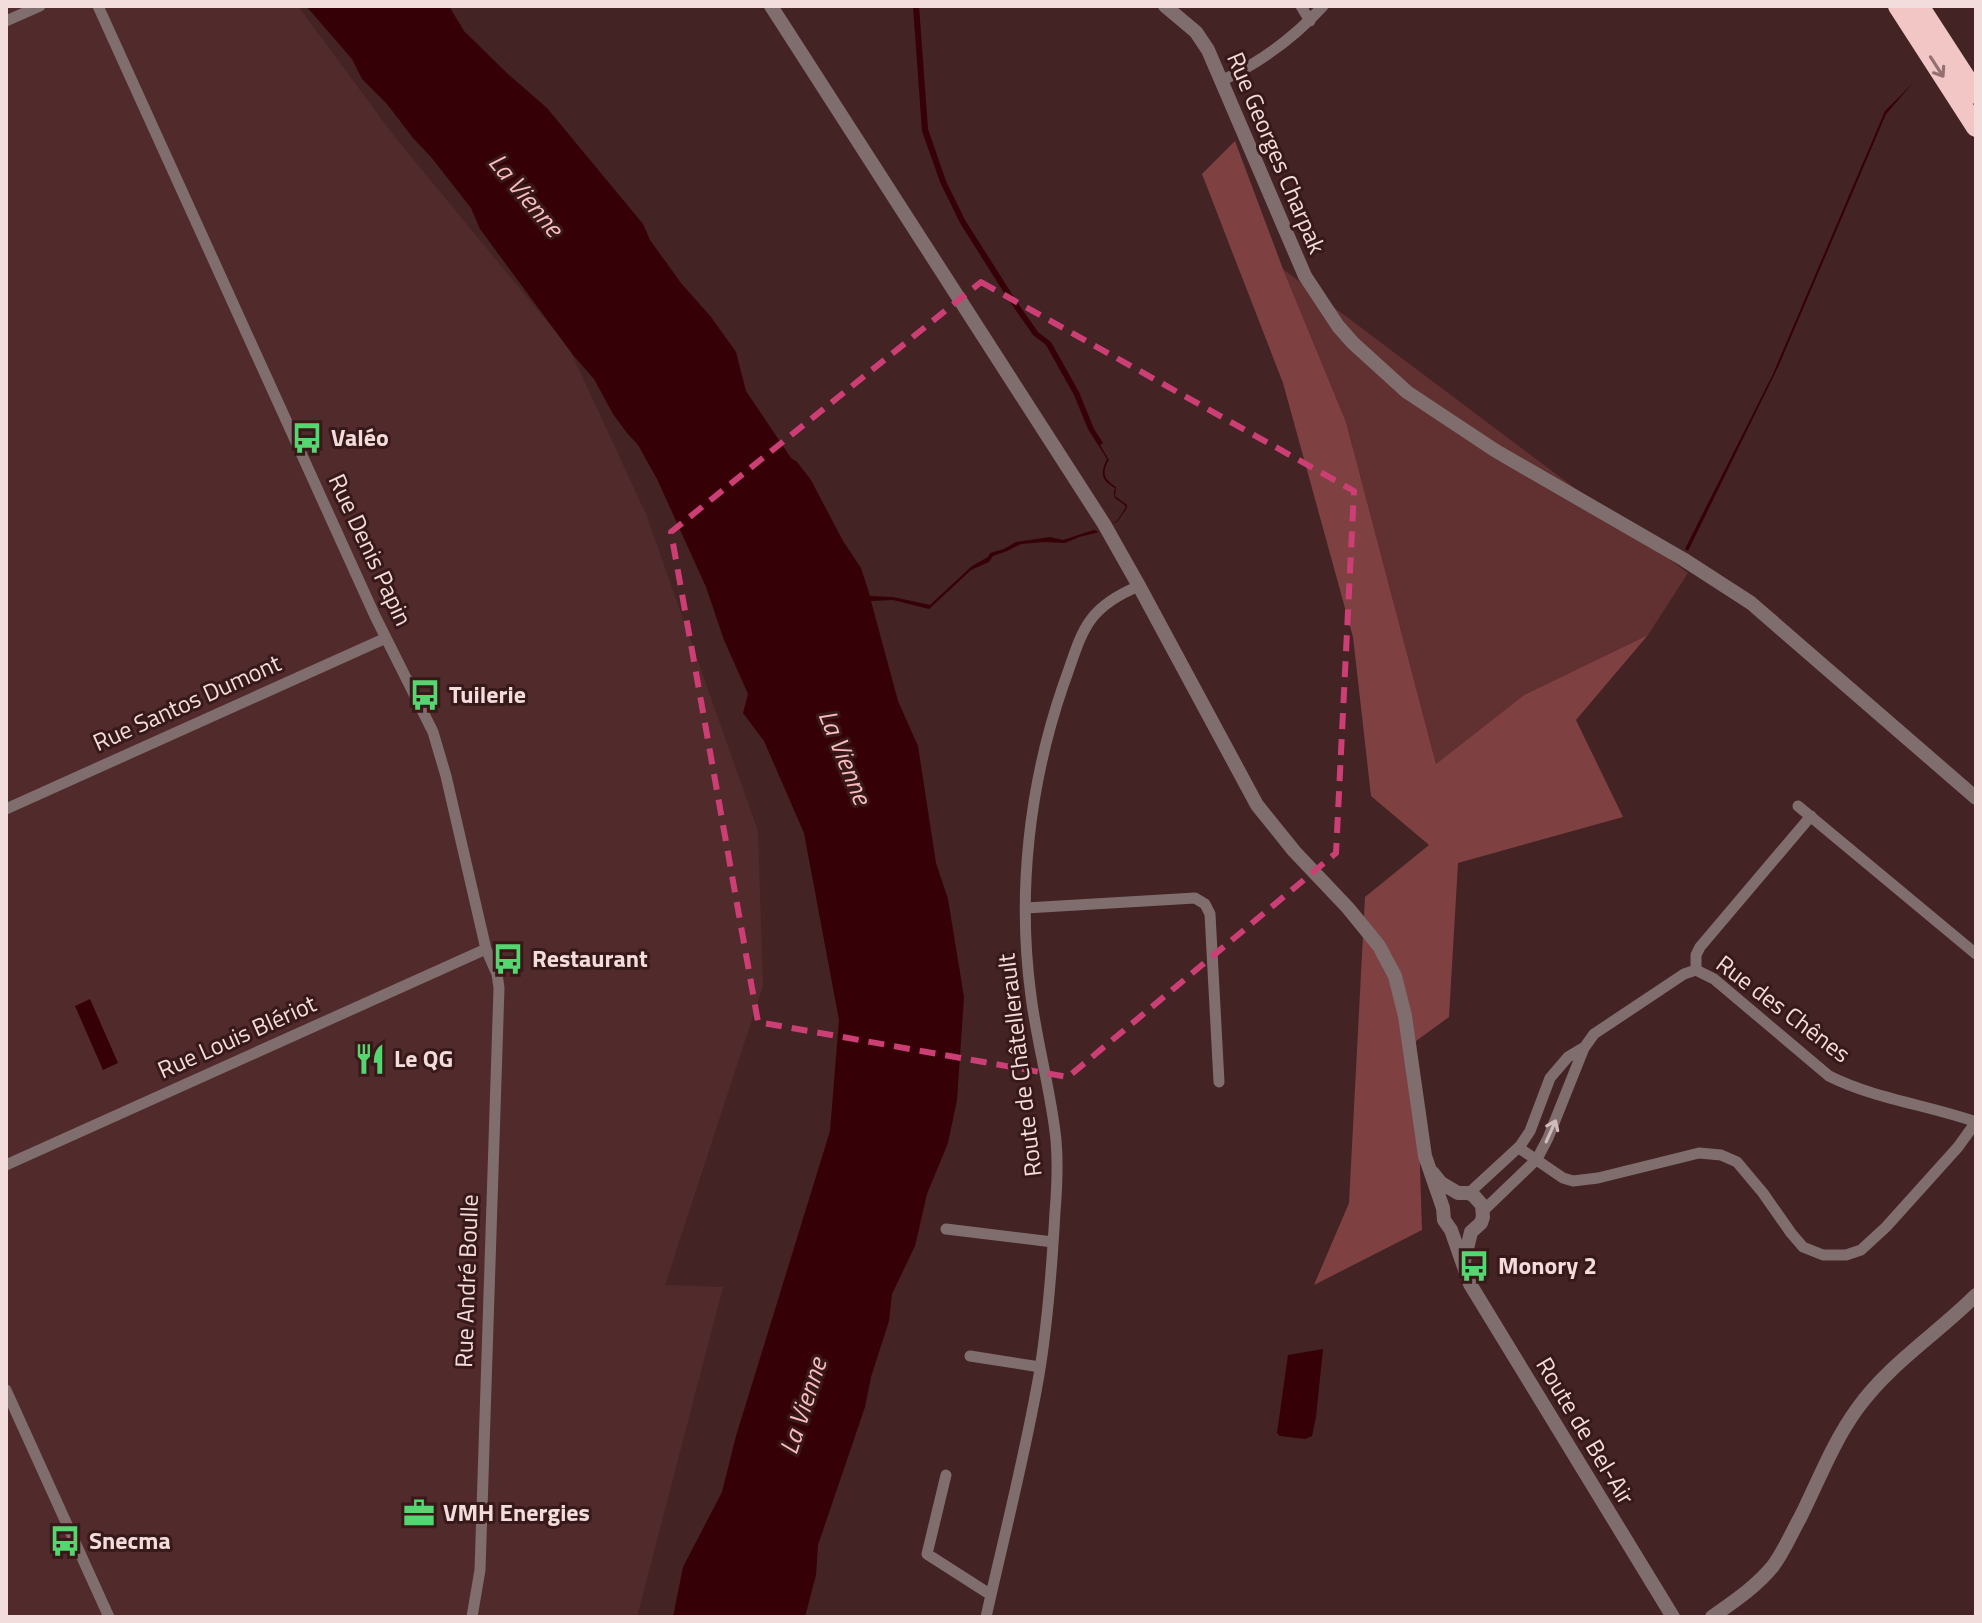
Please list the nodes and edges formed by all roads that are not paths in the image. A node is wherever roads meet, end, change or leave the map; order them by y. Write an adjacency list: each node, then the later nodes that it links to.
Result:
1 (40, 6): 9 (street)
2 (98, 6): 15 (street, Rue Denis Papin)
3 (771, 6): 14 (street)
4 (1165, 6): 11 (street, Rue Georges Charpak)
5 (1301, 6): 10 (street)
6 (1323, 6): 10 (street)
7 (1898, 6): 13 (highway, one-way to 13)
8 (1919, 6): 12 (highway)
9 (6, 21)
10 (1310, 21): 11 (street)
11 (1221, 81): 16 (street, Rue Georges Charpak)
12 (1976, 94)
13 (1976, 127)
14 (1139, 586): 20 (street, Route de Châtellerault); 30 (street)
15 (386, 638): 18 (street, Rue Santos Dumont); 21 (street, Rue Denis Papin)
16 (1976, 798)
17 (1798, 806): 19 (street)
18 (6, 809)
19 (1811, 816): 22 (street); 23 (street)
20 (1026, 908): 25 (street); 37 (street, Route de Châtellerault)
21 (486, 949): 29 (street, Rue Louis Blériot); 46 (street, Rue André Boulle)
22 (1976, 954)
23 (1696, 970): 24 (street, Rue des Chênes); 26 (street, Rue des Chênes)
24 (1584, 1048): 27 (street, Rue des Chênes); 28 (street, Rue des Chênes, one-way to 24)
25 (1219, 1082)
26 (1976, 1122): 28 (street)
27 (1519, 1148): 28 (street); 31 (street, Rue des Chênes)
28 (1537, 1159): 33 (street, Rue des Chênes)
29 (6, 1165)
30 (1428, 1166): 31 (street); 32 (street)
31 (1464, 1193): 32 (street); 33 (street)
32 (1443, 1208): 35 (street)
33 (1483, 1211): 36 (street)
34 (946, 1229): 37 (street)
35 (1451, 1230): 36 (street); 38 (street, Route de Bel-Air)
36 (1471, 1232): 38 (street)
37 (1053, 1242): 41 (street, Route de Châtellerault)
38 (1463, 1266): 48 (street, Route de Bel-Air)
39 (1976, 1295): 49 (street)
40 (970, 1356): 41 (street)
41 (1040, 1367): 44 (street, Route de Châtellerault)
42 (6, 1390): 45 (street)
43 (946, 1475): 44 (street)
44 (991, 1595): 47 (street, Route de Châtellerault)
45 (109, 1617)
46 (472, 1617)
47 (986, 1617)
48 (1673, 1617)
49 (1712, 1617)

